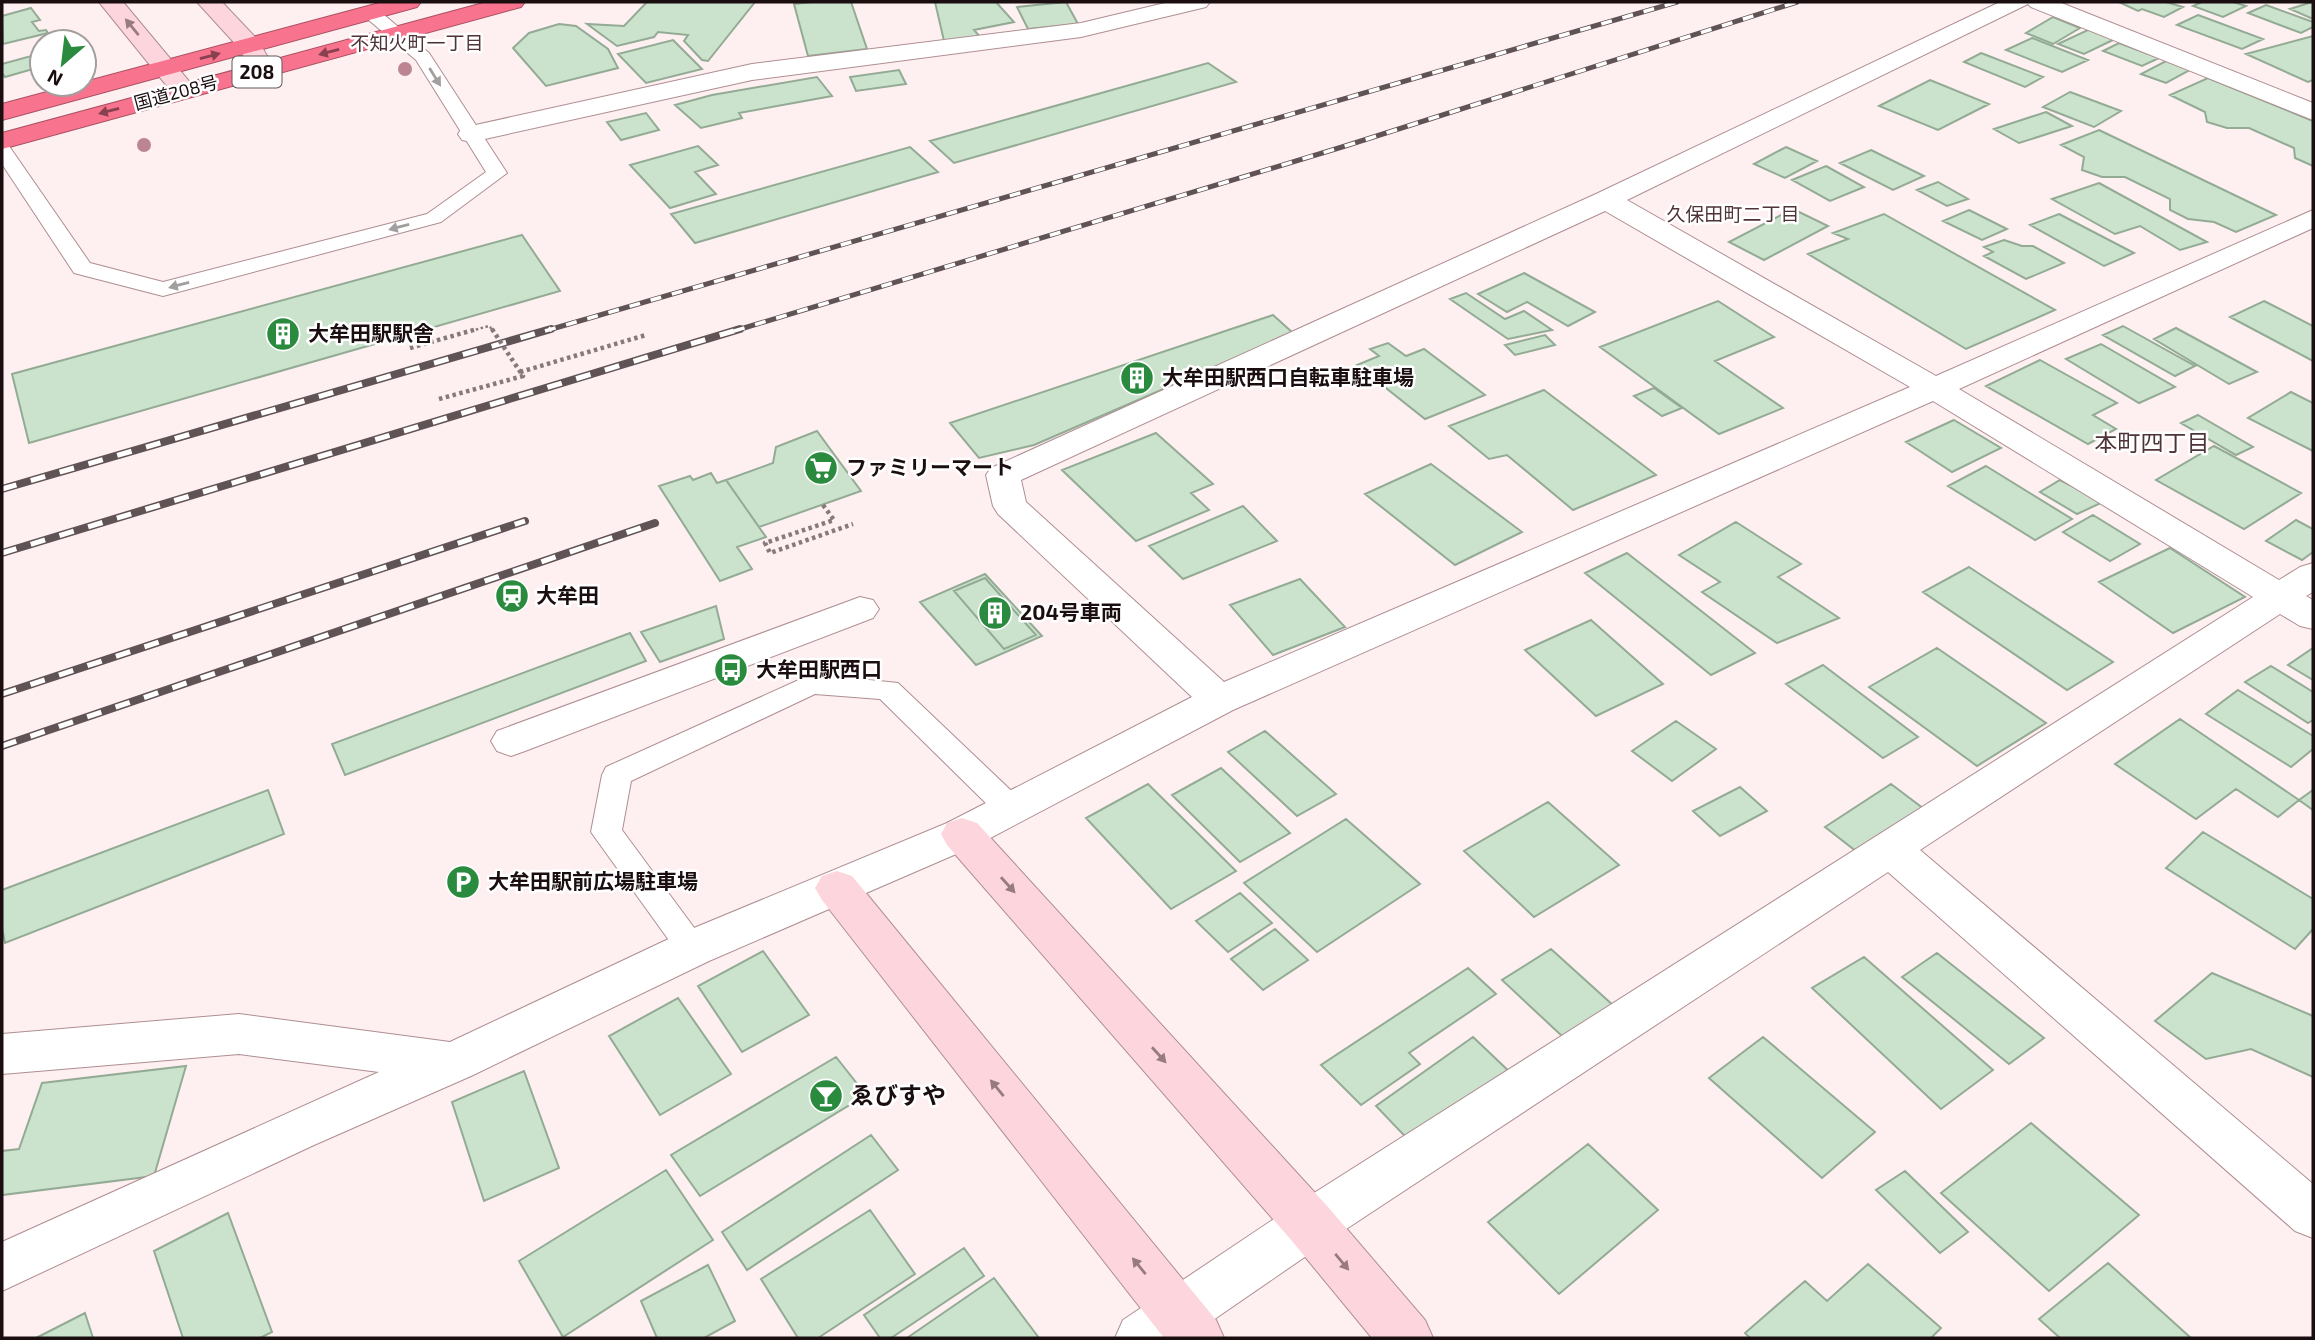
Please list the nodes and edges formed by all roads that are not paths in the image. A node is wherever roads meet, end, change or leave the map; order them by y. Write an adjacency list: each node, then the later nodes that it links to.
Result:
1 (111, 2): 11 (street, one-way to 1)
2 (209, 2): 10 (street)
3 (409, 2): 8 (highway, 国道208号 / 208)
4 (513, 2): 9 (highway, 国道208号 / 208)
5 (1198, 2): 16 (street)
6 (2018, 2): 19 (street)
7 (2039, 2): 15 (street)
8 (370, 12): 9 (lane); 10 (highway, 国道208号 / 208)
9 (397, 33): 12 (highway, 国道208号 / 208, one-way to 12); 16 (lane, one-way to 16)
10 (249, 45): 11 (highway, 国道208号 / 208, one-way to 10); 12 (street)
11 (164, 68): 13 (street); 14 (highway, 国道208号 / 208)
12 (262, 70): 13 (highway, 国道208号 / 208)
13 (184, 91): 17 (highway, 国道208号 / 208, one-way to 17)
14 (2, 112)
15 (2313, 112)
16 (471, 134): 18 (lane, one-way to 18)
17 (2, 141)
18 (2, 150)
19 (1606, 200): 21 (street); 24 (street)
20 (2313, 218): 21 (street)
21 (1935, 388): 22 (street); 24 (street)
22 (2302, 596): 28 (street)
23 (860, 609): 25 (street)
24 (1219, 701): 26 (street)
25 (511, 741)
26 (1010, 808): 27 (street); 30 (lane)
27 (962, 834): 29 (street); 34 (street, one-way to 34)
28 (1888, 848): 33 (street); 34 (street)
29 (837, 888): 30 (street); 36 (street, one-way to 29)
30 (693, 948): 32 (street)
31 (2, 1054): 32 (street)
32 (454, 1062): 35 (street)
33 (2313, 1215)
34 (1310, 1224): 36 (street); 37 (street, one-way to 37)
35 (2, 1267)
36 (1172, 1330)
37 (1406, 1338)

